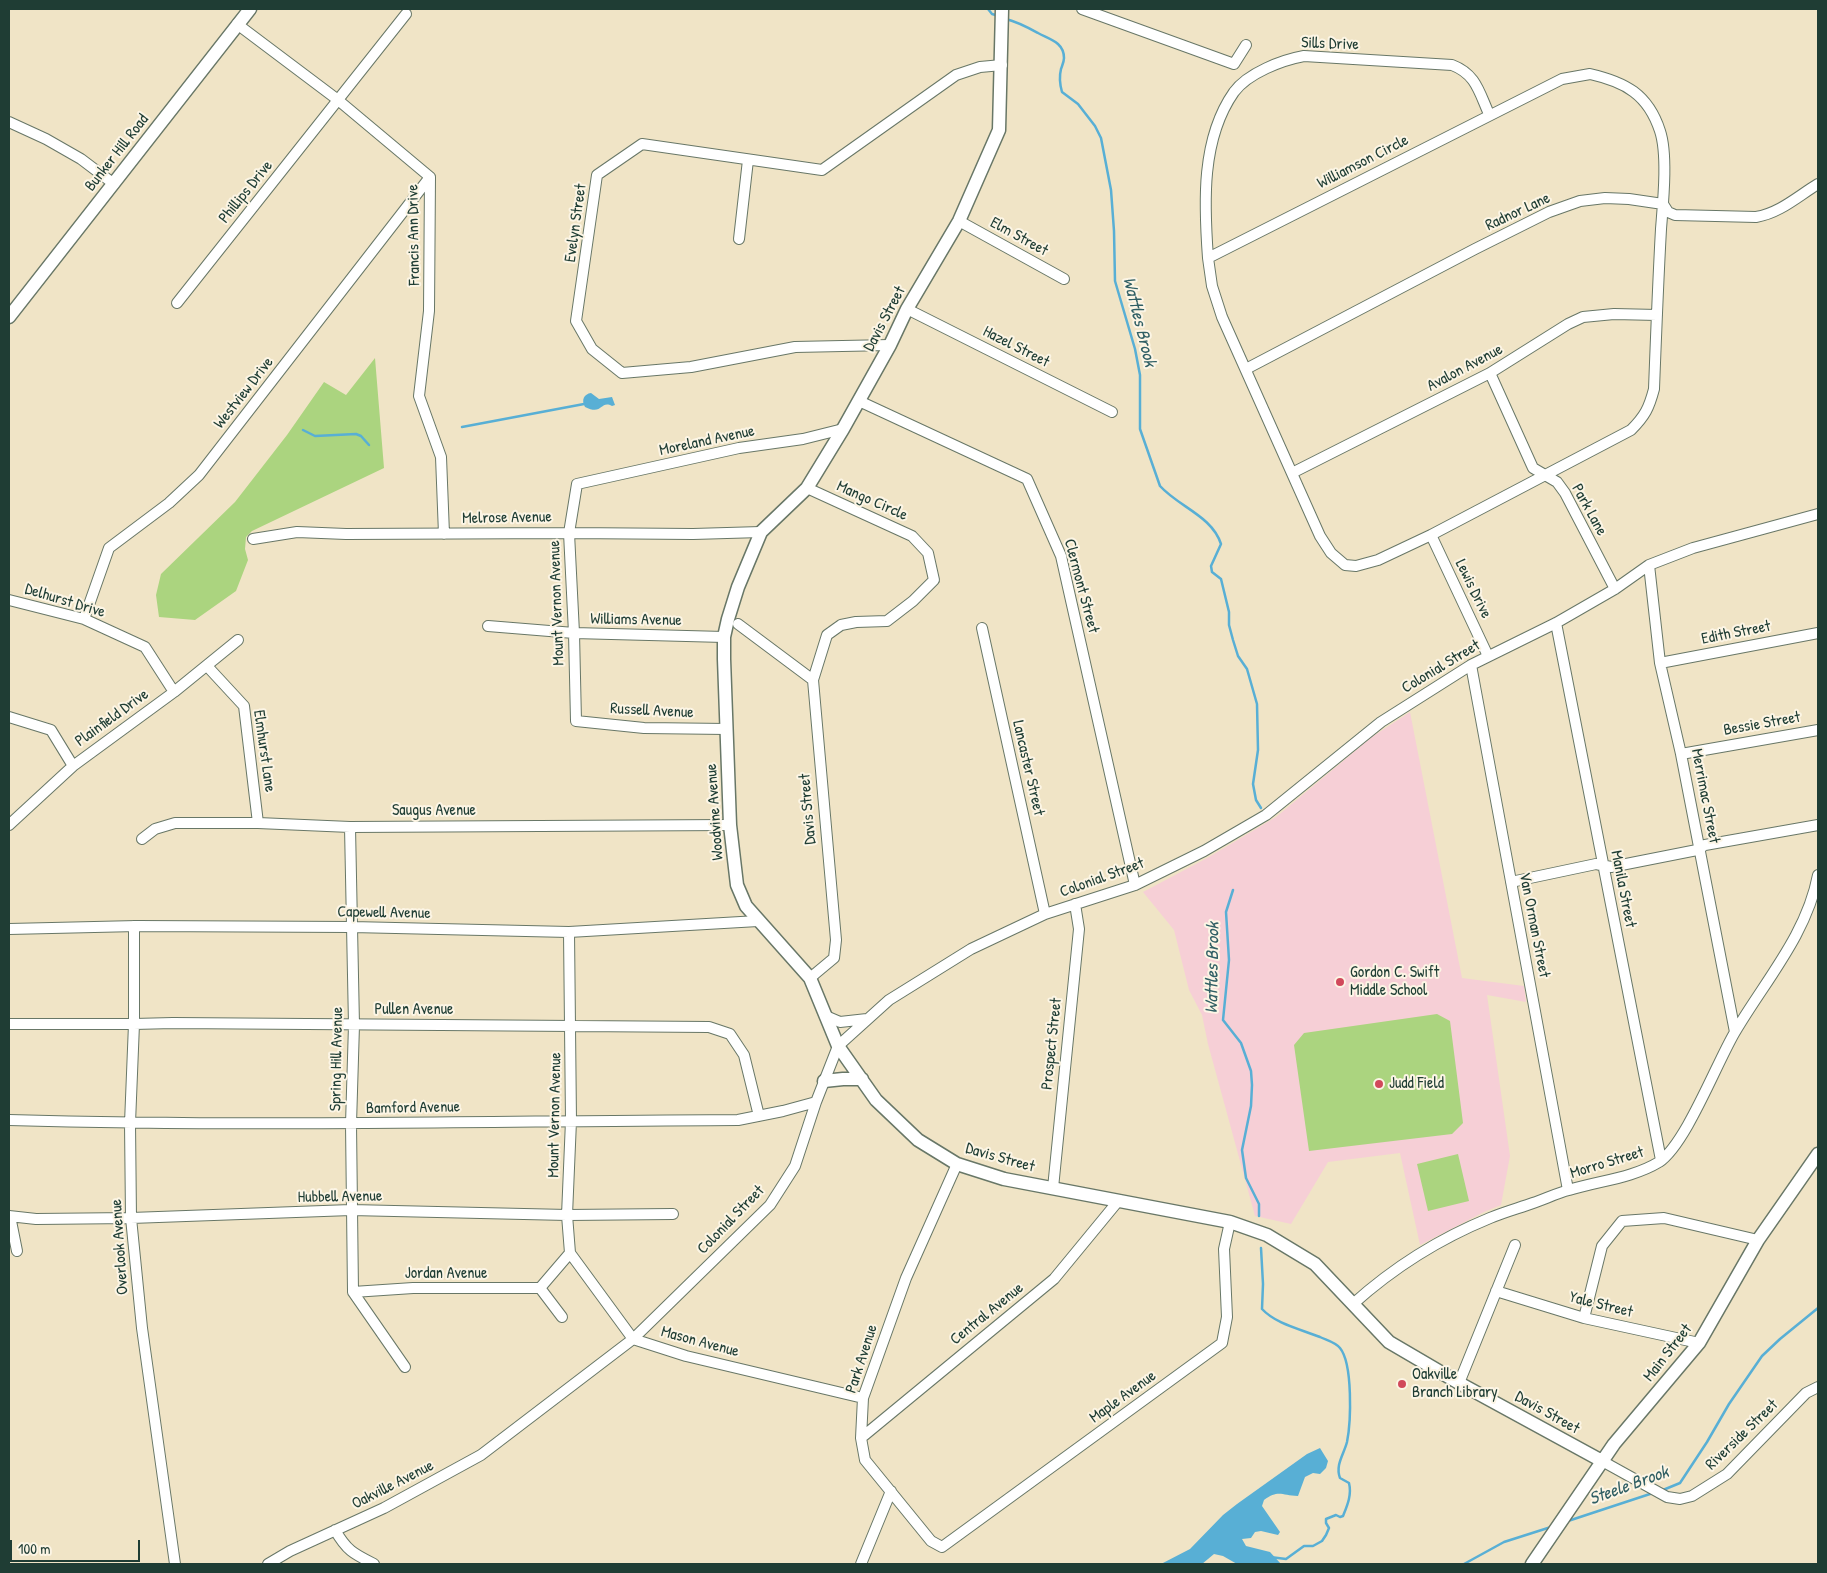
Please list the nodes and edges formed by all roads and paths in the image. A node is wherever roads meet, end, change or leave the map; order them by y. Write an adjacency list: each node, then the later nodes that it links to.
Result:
1 (250, 9): 5 (main road, Bunker Hill Road)
2 (1002, 9): 7 (main road, Davis Street)
3 (1082, 9): 6 (street)
4 (406, 14): 8 (street, Phillips Drive)
5 (237, 24): 8 (street, Francis Ann Drive); 13 (main road, Bunker Hill Road)
6 (1246, 45)
7 (1002, 65): 11 (street, Evelyn Street); 16 (main road, Davis Street)
8 (338, 100): 12 (street, Francis Ann Drive); 20 (street, Phillips Drive)
9 (1489, 114): 15 (street, Williamson Circle); 18 (street, Williamson Circle); 18 (street, Sills Drive)
10 (9, 122): 13 (street)
11 (748, 160): 17 (street); 24 (street, Evelyn Street)
12 (430, 177): 37 (street, Francis Ann Drive); 43 (street, Westview Drive)
13 (114, 184): 23 (main road, Bunker Hill Road)
14 (1818, 184): 15 (street, Radnor Lane)
15 (1663, 204): 22 (street, Williamson Circle); 25 (street, Radnor Lane)
16 (960, 221): 19 (street, Elm Street); 21 (main road, Davis Street)
17 (739, 239)
18 (1208, 258): 25 (street, Williamson Circle)
19 (1064, 279)
20 (177, 303)
21 (907, 309): 24 (main road, Davis Street); 28 (street, Hazel Street)
22 (1657, 315): 26 (street, Avalon Avenue); 31 (street, Williamson Circle)
23 (9, 317)
24 (890, 345): 27 (main road, Davis Street)
25 (1246, 369): 30 (street, Williamson Circle)
26 (1490, 373): 30 (street, Avalon Avenue); 31 (street, Park Lane)
27 (859, 401): 29 (main road, Davis Street); 74 (street, Clermont Street)
28 (1112, 412)
29 (843, 430): 32 (street, Moreland Avenue); 33 (main road, Davis Street)
30 (1292, 474): 38 (street, Williamson Circle)
31 (1546, 476): 38 (street, Williamson Circle); 41 (street, Park Lane)
32 (577, 484): 35 (street, Mount Vernon Avenue)
33 (807, 488): 36 (main road, Davis Street); 56 (street, Mango Circle)
34 (1818, 514): 40 (street, Colonial Street)
35 (569, 532): 36 (street, Melrose Avenue); 37 (street, Melrose Avenue); 48 (street, Mount Vernon Avenue)
36 (761, 532): 44 (main road, Davis Street)
37 (444, 534): 39 (street, Melrose Avenue)
38 (1431, 535): 52 (street, Lewis Drive)
39 (253, 539)
40 (1649, 565): 41 (street, Colonial Street); 53 (street, Merrimac Street)
41 (1615, 589): 45 (street, Colonial Street)
42 (9, 600): 43 (street, Delhurst Drive)
43 (84, 619): 57 (street, Delhurst Drive)
44 (733, 621): 50 (main road, Woodvine Avenue); 56 (street)
45 (1556, 622): 52 (street, Colonial Street); 71 (street, Manila Street)
46 (488, 626): 48 (street, Williams Avenue)
47 (982, 628): 76 (street, Lancaster Street)
48 (574, 633): 50 (street, Williams Avenue); 59 (street, Mount Vernon Avenue)
49 (1818, 633): 53 (street, Edith Street)
50 (724, 637): 60 (main road, Woodvine Avenue)
51 (238, 640): 55 (street, Plainfield Drive)
52 (1488, 656): 54 (street, Colonial Street)
53 (1660, 663): 62 (street, Merrimac Street)
54 (1471, 665): 73 (street, Van Orman Street); 74 (street, Colonial Street)
55 (207, 666): 57 (street, Plainfield Drive); 64 (street, Elmhurst Lane)
56 (813, 680): 82 (street, Davis Street)
57 (174, 692): 63 (street, Plainfield Drive)
58 (9, 717): 63 (street)
59 (576, 722): 60 (street, Russell Avenue)
60 (727, 729): 65 (main road, Woodvine Avenue)
61 (1818, 730): 62 (street, Bessie Street)
62 (1681, 754): 70 (street, Merrimac Street)
63 (73, 766): 67 (street, Plainfield Drive)
64 (258, 823): 68 (street, Saugus Avenue); 69 (street, Saugus Avenue)
65 (730, 825): 68 (street, Saugus Avenue); 77 (main road, Woodvine Avenue)
66 (1818, 825): 70 (street)
67 (9, 826)
68 (350, 827): 79 (street, Spring Hill Avenue)
69 (142, 839)
70 (1700, 848): 71 (street); 89 (street, Merrimac Street)
71 (1603, 865): 73 (street); 100 (street, Manila Street)
72 (1818, 875): 89 (street, Morro Street)
73 (1511, 882): 103 (street, Van Orman Street)
74 (1135, 885): 75 (street, Colonial Street)
75 (1075, 904): 76 (street, Colonial Street); 102 (street, Prospect Street)
76 (1045, 914): 84 (street, Colonial Street)
77 (758, 921): 81 (street, Capewell Avenue); 82 (main road, Woodvine Avenue)
78 (134, 926): 79 (street, Capewell Avenue); 80 (street, Capewell Avenue); 86 (street, Overlook Avenue)
79 (352, 927): 81 (street, Capewell Avenue); 87 (street, Spring Hill Avenue)
80 (9, 929)
81 (569, 932): 88 (street, Mount Vernon Avenue)
82 (810, 978): 83 (main road, Davis Street)
83 (826, 1016): 84 (street); 90 (main road, Davis Street)
84 (867, 1020): 90 (street, Colonial Street)
85 (9, 1024): 86 (street, Pullen Avenue)
86 (134, 1024): 87 (street, Pullen Avenue); 97 (street, Overlook Avenue)
87 (354, 1025): 88 (street, Pullen Avenue); 98 (street, Spring Hill Avenue)
88 (571, 1026): 94 (street, Pullen Avenue); 96 (street, Mount Vernon Avenue)
89 (1735, 1032): 100 (street, Morro Street)
90 (838, 1046): 91 (main road, Davis Street); 92 (street, Colonial Street)
91 (862, 1079): 92 (main road); 101 (main road, Davis Street)
92 (824, 1081): 93 (street, Colonial Street)
93 (816, 1102): 94 (street, Bamford Avenue); 121 (street, Colonial Street)
94 (759, 1116): 96 (street, Bamford Avenue)
95 (9, 1120): 97 (street, Bamford Avenue)
96 (571, 1120): 98 (street, Bamford Avenue); 107 (street, Mount Vernon Avenue)
97 (130, 1123): 98 (street, Bamford Avenue); 109 (street, Overlook Avenue)
98 (351, 1124): 105 (street, Spring Hill Avenue)
99 (1818, 1154): 111 (main road, Main Street)
100 (1661, 1160): 103 (street, Morro Street)
101 (957, 1164): 102 (main road, Davis Street); 126 (street, Park Avenue)
102 (1053, 1188): 104 (main road, Davis Street)
103 (1568, 1190): 118 (street, Morro Street)
104 (1118, 1200): 110 (main road, Davis Street); 128 (street, Central Avenue)
105 (351, 1210): 107 (street, Hubbell Avenue); 109 (street, Hubbell Avenue); 117 (street, Spring Hill Avenue)
106 (673, 1214): 107 (street, Hubbell Avenue)
107 (567, 1215): 114 (street, Mount Vernon Avenue)
108 (9, 1216): 109 (street, Hubbell Avenue); 113 (street)
109 (131, 1218): 133 (street, Overlook Avenue)
110 (1230, 1222): 118 (main road, Davis Street); 132 (street, Maple Avenue)
111 (1758, 1240): 120 (street); 122 (main road, Main Street)
112 (1515, 1245): 116 (street)
113 (17, 1251)
114 (570, 1253): 115 (street); 121 (street)
115 (540, 1288): 117 (street, Jordan Avenue); 119 (street)
116 (1496, 1291): 120 (street, Yale Street); 124 (street)
117 (353, 1292): 123 (street)
118 (1353, 1304): 124 (main road, Davis Street)
119 (562, 1317)
120 (1584, 1318): 122 (street, Yale Street)
121 (633, 1339): 126 (street, Mason Avenue); 127 (street, Colonial Street)
122 (1699, 1343): 129 (main road, Main Street)
123 (405, 1366)
124 (1458, 1383): 129 (main road, Davis Street)
125 (1818, 1387): 129 (street, Riverside Street)
126 (863, 1398): 128 (street, Park Avenue)
127 (526, 1421): 131 (street, Oakville Avenue)
128 (861, 1438): 130 (street, Park Avenue)
129 (1602, 1461): 137 (main road, Main Street)
130 (892, 1491): 132 (street, Park Avenue); 136 (street)
131 (335, 1530): 134 (street, Oakville Avenue); 135 (street)
132 (942, 1547)
133 (175, 1564)
134 (268, 1564)
135 (374, 1564)
136 (862, 1564)
137 (1532, 1564)

